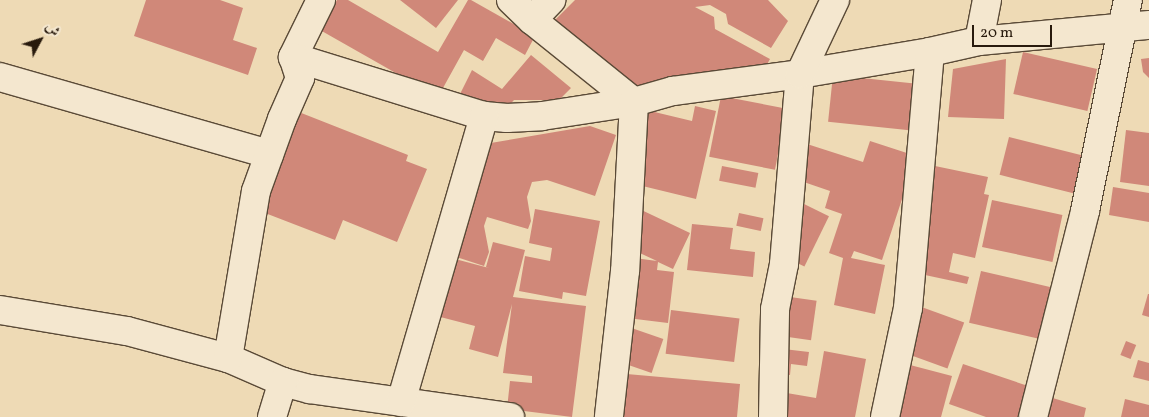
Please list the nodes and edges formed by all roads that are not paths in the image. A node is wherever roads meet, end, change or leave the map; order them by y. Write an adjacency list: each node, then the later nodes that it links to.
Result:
1 (321, 0): 12 (street)
2 (511, 0): 7 (street)
3 (551, 0): 7 (street)
4 (835, 0): 13 (street)
5 (987, 0): 10 (street)
6 (1128, 0): 9 (street)
7 (532, 20): 15 (street)
8 (1149, 25): 9 (street)
9 (1122, 27): 10 (street); 27 (street)
10 (979, 41): 11 (street)
11 (930, 52): 13 (street); 26 (street)
12 (293, 57): 16 (street); 17 (street)
13 (800, 74): 15 (street); 25 (street)
14 (0, 77): 17 (street)
15 (634, 102): 16 (street); 24 (street)
16 (484, 116): 21 (street)
17 (269, 154): 19 (street)
18 (0, 310): 19 (street)
19 (228, 358): 20 (street)
20 (283, 382): 21 (street); 22 (street)
21 (386, 406): 23 (street)
22 (272, 417)
23 (510, 417)
24 (609, 417)
25 (773, 417)
26 (885, 417)
27 (1033, 417)

